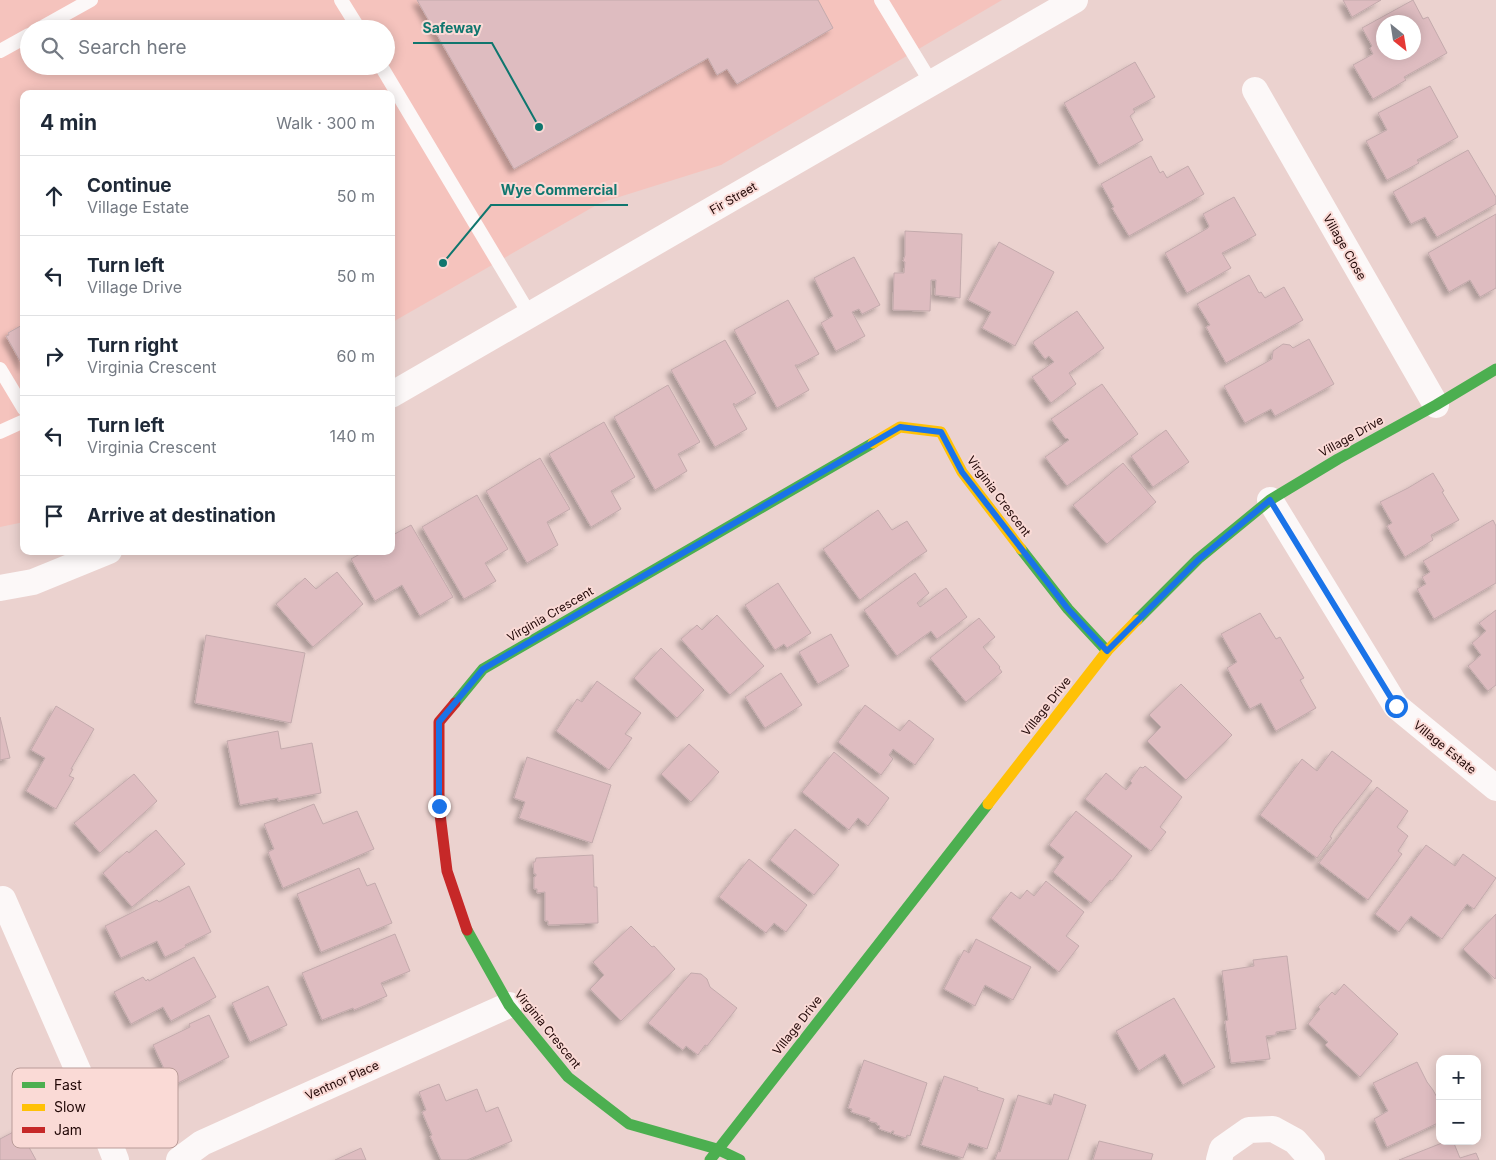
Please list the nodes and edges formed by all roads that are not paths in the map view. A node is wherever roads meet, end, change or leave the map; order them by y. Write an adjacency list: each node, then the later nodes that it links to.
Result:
1 (91, 0): 5 (lane)
2 (341, 0): 6 (lane)
3 (881, 0): 10 (lane)
4 (1075, 0): 10 (street, Fir Street)
5 (55, 20)
6 (353, 20)
7 (20, 40): 8 (lane)
8 (0, 50)
9 (386, 75): 12 (lane)
10 (932, 84): 12 (street, Fir Street)
11 (1255, 90): 17 (street, Village Close)
12 (530, 315): 15 (street, Fir Street)
13 (1496, 369): 17 (street, Village Drive)
14 (0, 370): 16 (lane)
15 (395, 393)
16 (20, 402)
17 (1436, 404): 20 (street, Village Drive)
18 (20, 423): 19 (lane)
19 (0, 432)
20 (1270, 500): 23 (street, Village Drive); 24 (street, Village Estate)
21 (99, 555): 22 (street)
22 (0, 588)
23 (1107, 651): 26 (street, Virginia Crescent); 29 (street, Village Drive)
24 (1496, 788)
25 (3, 899): 27 (street)
26 (509, 1005): 29 (street, Virginia Crescent); 31 (street, Ventnor Place)
27 (76, 1068)
28 (111, 1148): 30 (street)
29 (717, 1149): 32 (street, Village Drive); 33 (street, Virginia Crescent)
30 (116, 1160)
31 (179, 1160)
32 (710, 1160)
33 (740, 1160)
34 (1219, 1160): 35 (street)
35 (1312, 1160)

